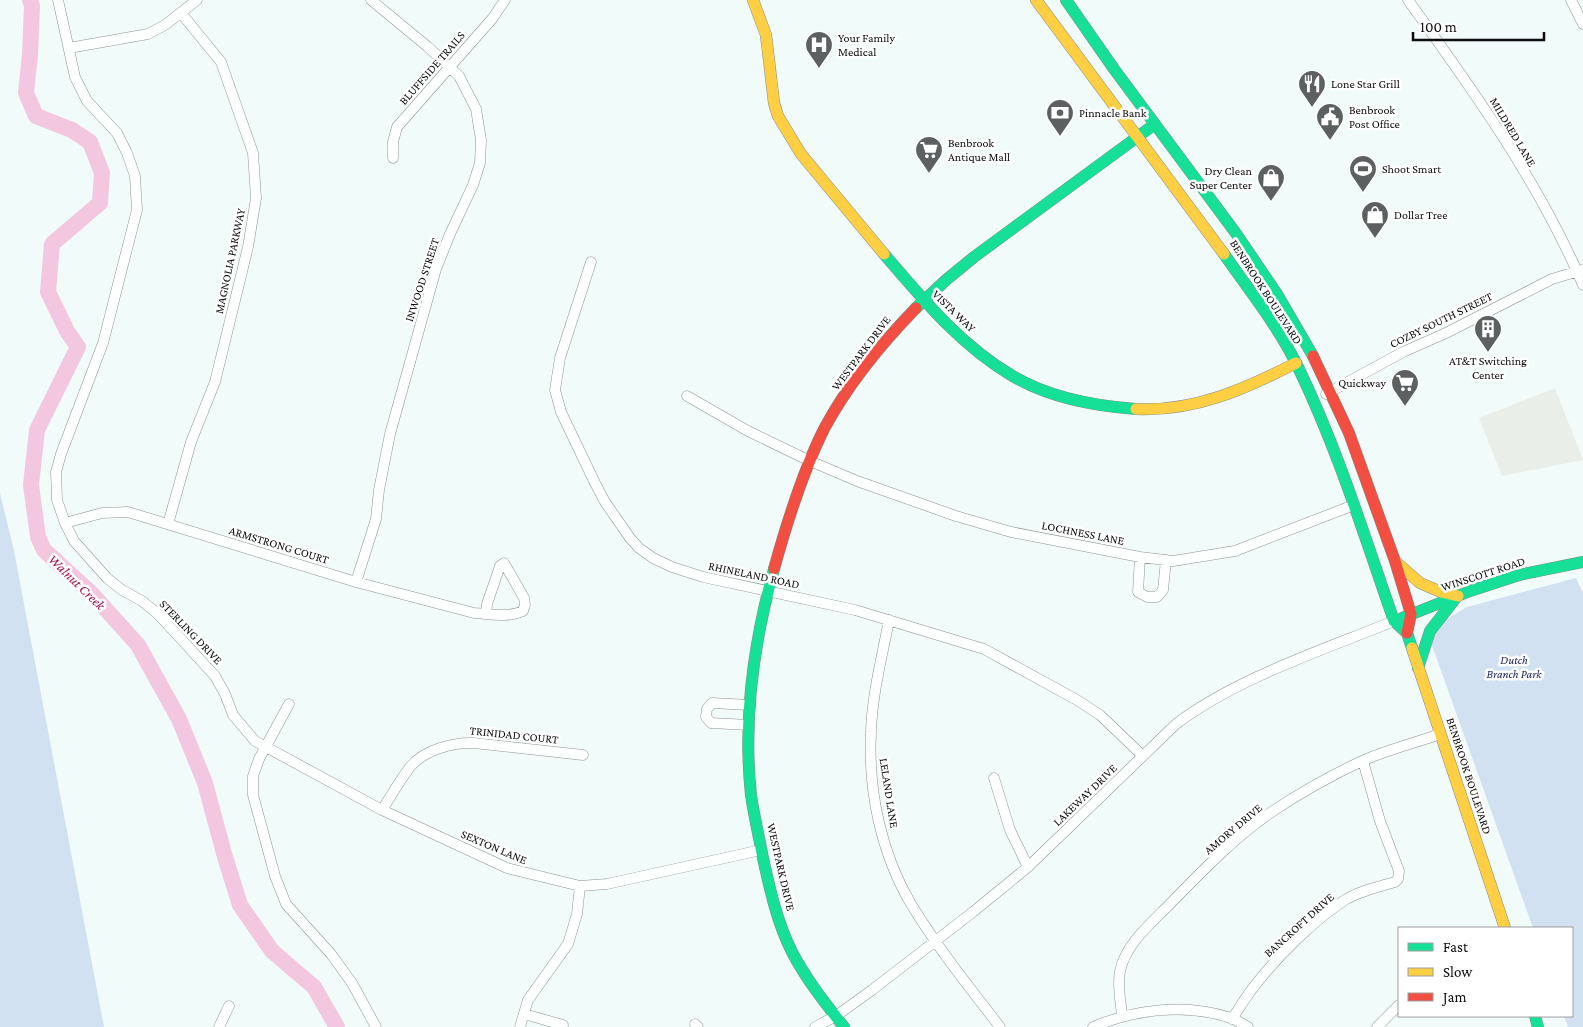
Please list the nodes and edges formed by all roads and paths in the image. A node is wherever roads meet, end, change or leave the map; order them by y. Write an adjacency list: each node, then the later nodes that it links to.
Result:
1 (58, 0): 12 (street, STERLING DRIVE)
2 (197, 0): 10 (street)
3 (371, 0): 13 (street, INWOOD STREET)
4 (505, 0): 13 (street, BLUFFSIDE TRAILS)
5 (753, 0): 20 (main road, VISTA WAY)
6 (1036, 0): 15 (main road, BENBROOK BOULEVARD)
7 (1066, 0): 14 (main road, BENBROOK BOULEVARD)
8 (1408, 0): 18 (street, MILDRED LANE)
9 (1571, 0): 11 (street)
10 (181, 13): 12 (street); 28 (street, MAGNOLIA PARKWAY)
11 (1583, 24)
12 (69, 48): 27 (street, STERLING DRIVE)
13 (450, 67): 16 (street, BLUFFSIDE TRAILS); 33 (street, INWOOD STREET)
14 (1155, 124): 15 (main road, WESTPARK DRIVE); 22 (main road, BENBROOK BOULEVARD)
15 (1138, 137): 20 (main road, WESTPARK DRIVE); 21 (main road, BENBROOK BOULEVARD)
16 (393, 158)
17 (591, 262): 34 (street, RHINELAND ROAD)
18 (1580, 271): 19 (street, MILDRED LANE); 22 (street, COZBY SOUTH STREET)
19 (1583, 285)
20 (923, 300): 21 (main road, VISTA WAY); 25 (main road, WESTPARK DRIVE)
21 (1296, 363): 24 (main road, BENBROOK BOULEVARD)
22 (1330, 392): 24 (street, COZBY SOUTH STREET); 31 (main road, BENBROOK BOULEVARD)
23 (687, 396): 25 (street, LOCHNESS LANE)
24 (1314, 401): 26 (main road, BENBROOK BOULEVARD)
25 (810, 461): 29 (street, LOCHNESS LANE); 34 (main road, WESTPARK DRIVE)
26 (1354, 505): 30 (street, LOCHNESS LANE); 39 (main road, BENBROOK BOULEVARD)
27 (65, 523): 28 (street, ARMSTRONG COURT); 46 (street, STERLING DRIVE)
28 (168, 524): 33 (street, ARMSTRONG COURT)
29 (1140, 557): 30 (street, LOCHNESS LANE); 30 (street)
30 (1166, 560)
31 (1395, 561): 35 (main road); 37 (main road, BENBROOK BOULEVARD)
32 (1583, 562): 35 (main road, WINSCOTT ROAD)
33 (356, 582): 36 (street, ARMSTRONG COURT)
34 (769, 591): 38 (street, RHINELAND ROAD); 43 (main road, WESTPARK DRIVE)
35 (1458, 596): 37 (main road, WINSCOTT ROAD); 41 (main road)
36 (486, 614): 36 (street, ARMSTRONG COURT)
37 (1411, 614): 39 (main road, WINSCOTT ROAD); 40 (main road, BENBROOK BOULEVARD)
38 (889, 620): 48 (street, RHINELAND ROAD); 56 (street, LELAND LANE)
39 (1394, 621): 40 (main road, BENBROOK BOULEVARD); 48 (street, LAKEWAY DRIVE)
40 (1407, 633): 41 (main road, BENBROOK BOULEVARD)
41 (1418, 668): 45 (main road, BENBROOK BOULEVARD)
42 (289, 704): 46 (street)
43 (750, 706): 44 (main road, WESTPARK DRIVE); 44 (street)
44 (749, 725): 52 (main road, WESTPARK DRIVE)
45 (1440, 734): 49 (street, AMORY DRIVE); 55 (main road, BENBROOK BOULEVARD)
46 (266, 748): 51 (street, SEXTON LANE); 65 (street)
47 (583, 755): 51 (street, TRINIDAD COURT)
48 (1143, 756): 53 (street, LAKEWAY DRIVE)
49 (1363, 761): 61 (street, AMORY DRIVE); 62 (street, BANCROFT DRIVE)
50 (994, 778): 53 (street)
51 (382, 810): 54 (street, SEXTON LANE)
52 (761, 850): 54 (street, SEXTON LANE); 60 (main road, WESTPARK DRIVE)
53 (1028, 867): 56 (street, LAKEWAY DRIVE)
54 (580, 886): 59 (street)
55 (1505, 927)
56 (935, 941): 60 (street, LAKEWAY DRIVE); 69 (street, LELAND LANE)
57 (229, 1006): 64 (street)
58 (1398, 1006): 72 (street)
59 (524, 1014): 63 (street); 66 (street)
60 (836, 1016): 67 (street, LAKEWAY DRIVE); 68 (main road, WESTPARK DRIVE)
61 (1122, 1016): 62 (street); 70 (street)
62 (1232, 1018): 71 (street)
63 (563, 1025)
64 (219, 1027)
65 (376, 1027)
66 (520, 1027)
67 (816, 1027)
68 (844, 1027)
69 (1000, 1027)
70 (1093, 1027)
71 (1248, 1027)
72 (1377, 1027)

